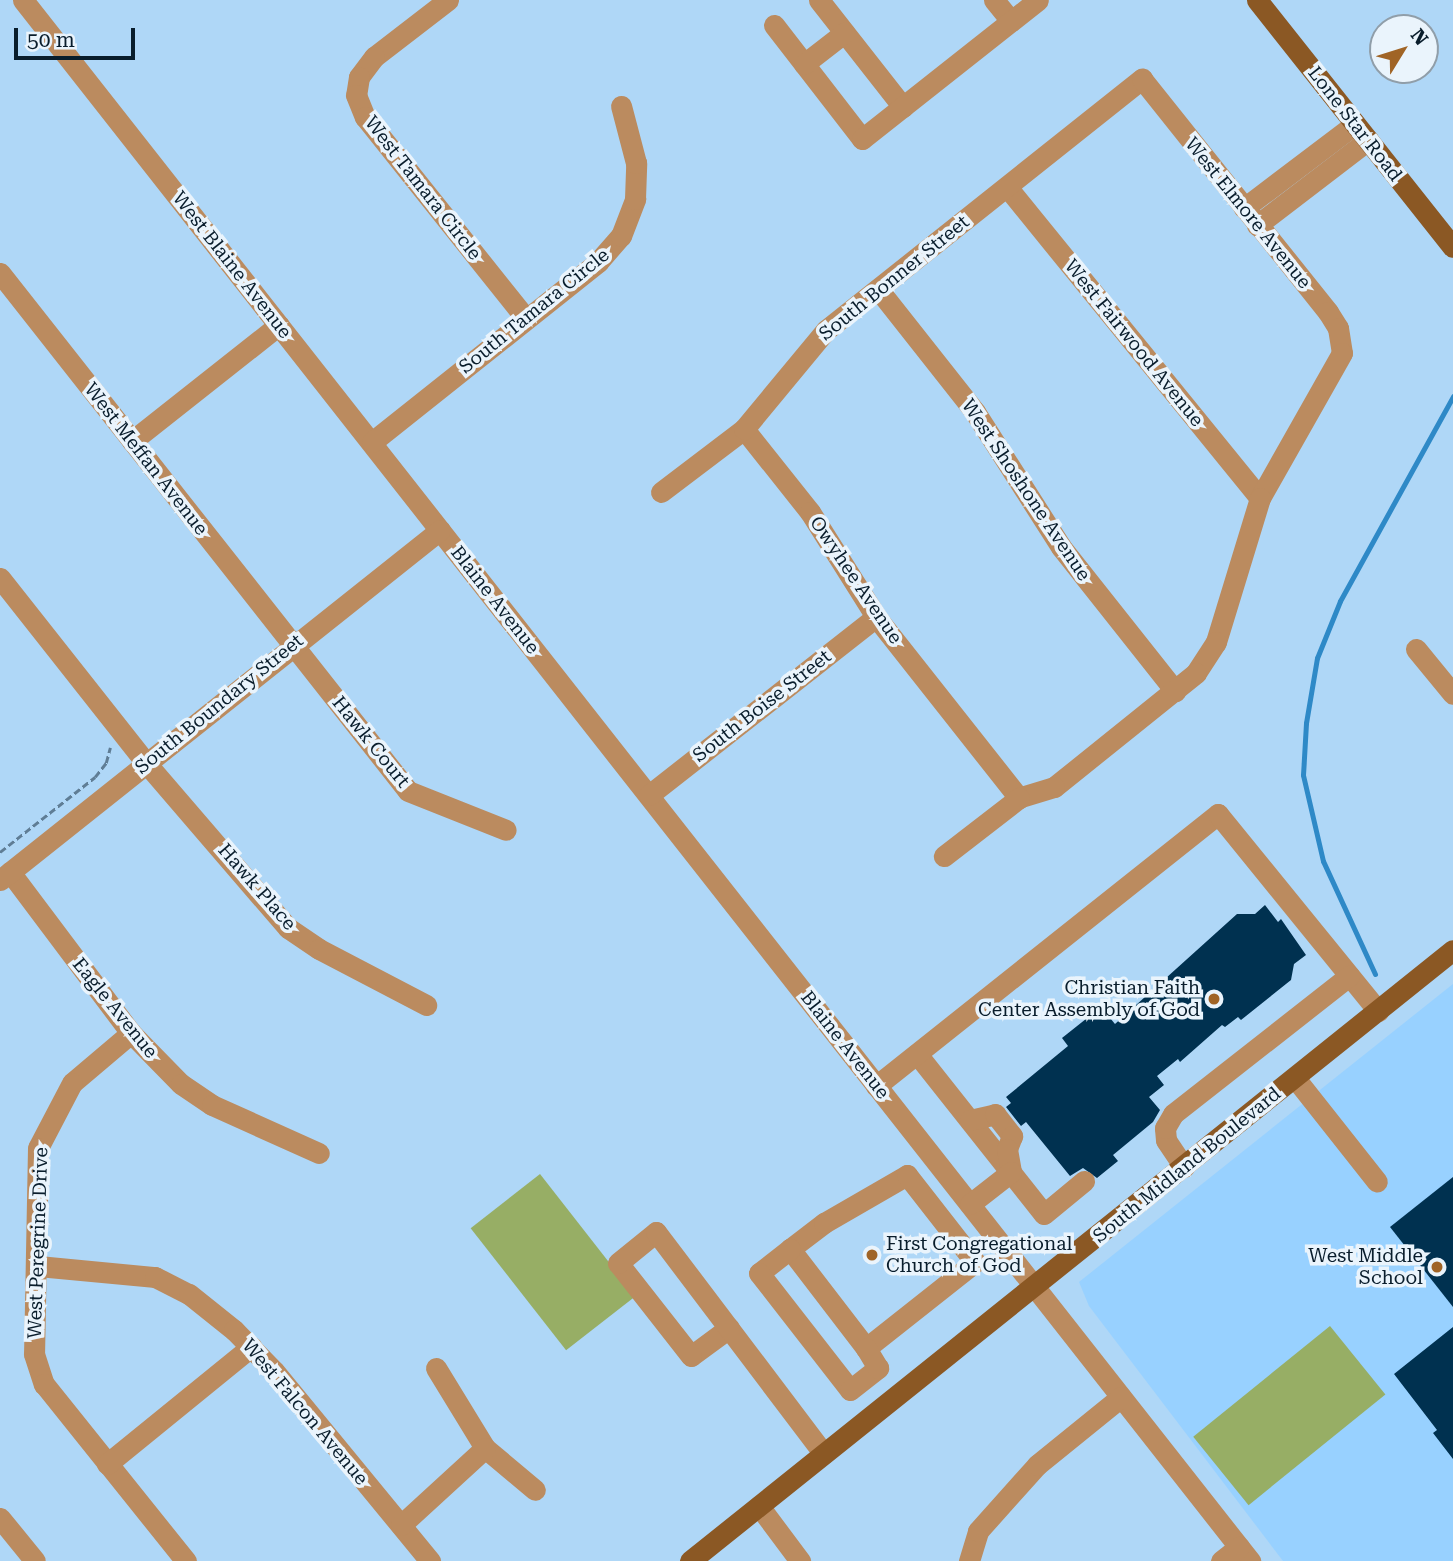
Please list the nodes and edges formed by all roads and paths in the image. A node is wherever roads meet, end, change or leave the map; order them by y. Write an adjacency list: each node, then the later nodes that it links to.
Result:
1 (23, 0): 21 (street, West Blaine Avenue)
2 (448, 0): 20 (street, West Tamara Circle)
3 (819, 0): 9 (street)
4 (994, 0): 7 (street)
5 (1038, 0): 7 (street)
6 (1257, 0): 14 (main road, Lone Star Road)
7 (1011, 21): 13 (street)
8 (774, 25): 10 (street)
9 (844, 33): 10 (street); 13 (street)
10 (804, 64): 13 (street)
11 (1142, 79): 15 (street, South Bonner Street); 16 (street, West Elmore Avenue)
12 (621, 106): 20 (street, South Tamara Circle)
13 (903, 107)
14 (1362, 132): 16 (street); 17 (main road, Lone Star Road)
15 (1007, 187): 19 (street, South Bonner Street); 26 (street, West Fairwood Avenue)
16 (1250, 217): 26 (street, West Elmore Avenue)
17 (1453, 247)
18 (3, 283): 23 (street, West Meffan Avenue)
19 (878, 289): 22 (street, South Bonner Street); 32 (street, West Shoshone Avenue)
20 (526, 319): 24 (street, South Tamara Circle)
21 (279, 325): 23 (street); 24 (street, West Blaine Avenue)
22 (744, 429): 25 (street, South Bonner Street); 29 (street, Owyhee Avenue)
23 (132, 441): 30 (street, West Meffan Avenue)
24 (372, 442): 27 (street, West Blaine Avenue)
25 (661, 492)
26 (1260, 498): 32 (street)
27 (440, 530): 30 (street, South Boundary Street); 36 (street, Blaine Avenue)
28 (0, 578): 35 (street, Hawk Place)
29 (876, 617): 36 (street, South Boise Street); 37 (street, Owyhee Avenue)
30 (293, 645): 35 (street, South Boundary Street); 38 (street, Hawk Court)
31 (1416, 649): 33 (street)
32 (1175, 691): 37 (street)
33 (1453, 694)
34 (106, 738): 39 (path)
35 (146, 763): 41 (street, South Boundary Street); 44 (street, Hawk Place)
36 (649, 795): 49 (street, Blaine Avenue)
37 (1019, 798): 40 (street)
38 (506, 830)
39 (0, 852)
40 (944, 856)
41 (5, 876): 46 (street, Eagle Avenue)
42 (1453, 950): 45 (main road, South Midland Boulevard)
43 (1349, 976): 45 (street); 47 (street); 51 (street)
44 (426, 1004)
45 (1378, 1011): 48 (main road, South Midland Boulevard)
46 (131, 1034): 50 (street, Eagle Avenue); 57 (street, West Peregrine Drive)
47 (917, 1054): 49 (street); 52 (street)
48 (1295, 1078): 51 (main road, South Midland Boulevard); 54 (street)
49 (876, 1086): 55 (street, Blaine Avenue)
50 (319, 1153)
51 (1184, 1167): 58 (main road, South Midland Boulevard)
52 (1011, 1172): 53 (street); 55 (street)
53 (1084, 1181)
54 (1377, 1182)
55 (970, 1204): 58 (street, Blaine Avenue)
56 (790, 1249): 61 (street); 61 (street); 63 (street)
57 (38, 1266): 60 (street, West Falcon Avenue); 68 (street, West Peregrine Drive)
58 (1036, 1288): 64 (main road, South Midland Boulevard); 65 (street, Blaine Avenue)
59 (729, 1328): 59 (street); 67 (street)
60 (251, 1347): 68 (street); 72 (street, West Falcon Avenue)
61 (866, 1349): 63 (street)
62 (436, 1368): 66 (street)
63 (878, 1368): 64 (street)
64 (898, 1396): 67 (main road, South Midland Boulevard)
65 (1121, 1397): 73 (street, Blaine Avenue); 79 (street)
66 (485, 1448): 69 (street); 72 (street)
67 (824, 1454): 70 (main road, South Midland Boulevard)
68 (107, 1464): 75 (street, West Peregrine Drive)
69 (535, 1490)
70 (759, 1506): 77 (main road, South Midland Boulevard); 78 (street)
71 (0, 1517): 74 (street)
72 (401, 1525): 76 (street, West Falcon Avenue)
73 (1244, 1554): 80 (street)
74 (35, 1561)
75 (186, 1561)
76 (430, 1561)
77 (690, 1561)
78 (800, 1561)
79 (969, 1561)
80 (1221, 1561)

